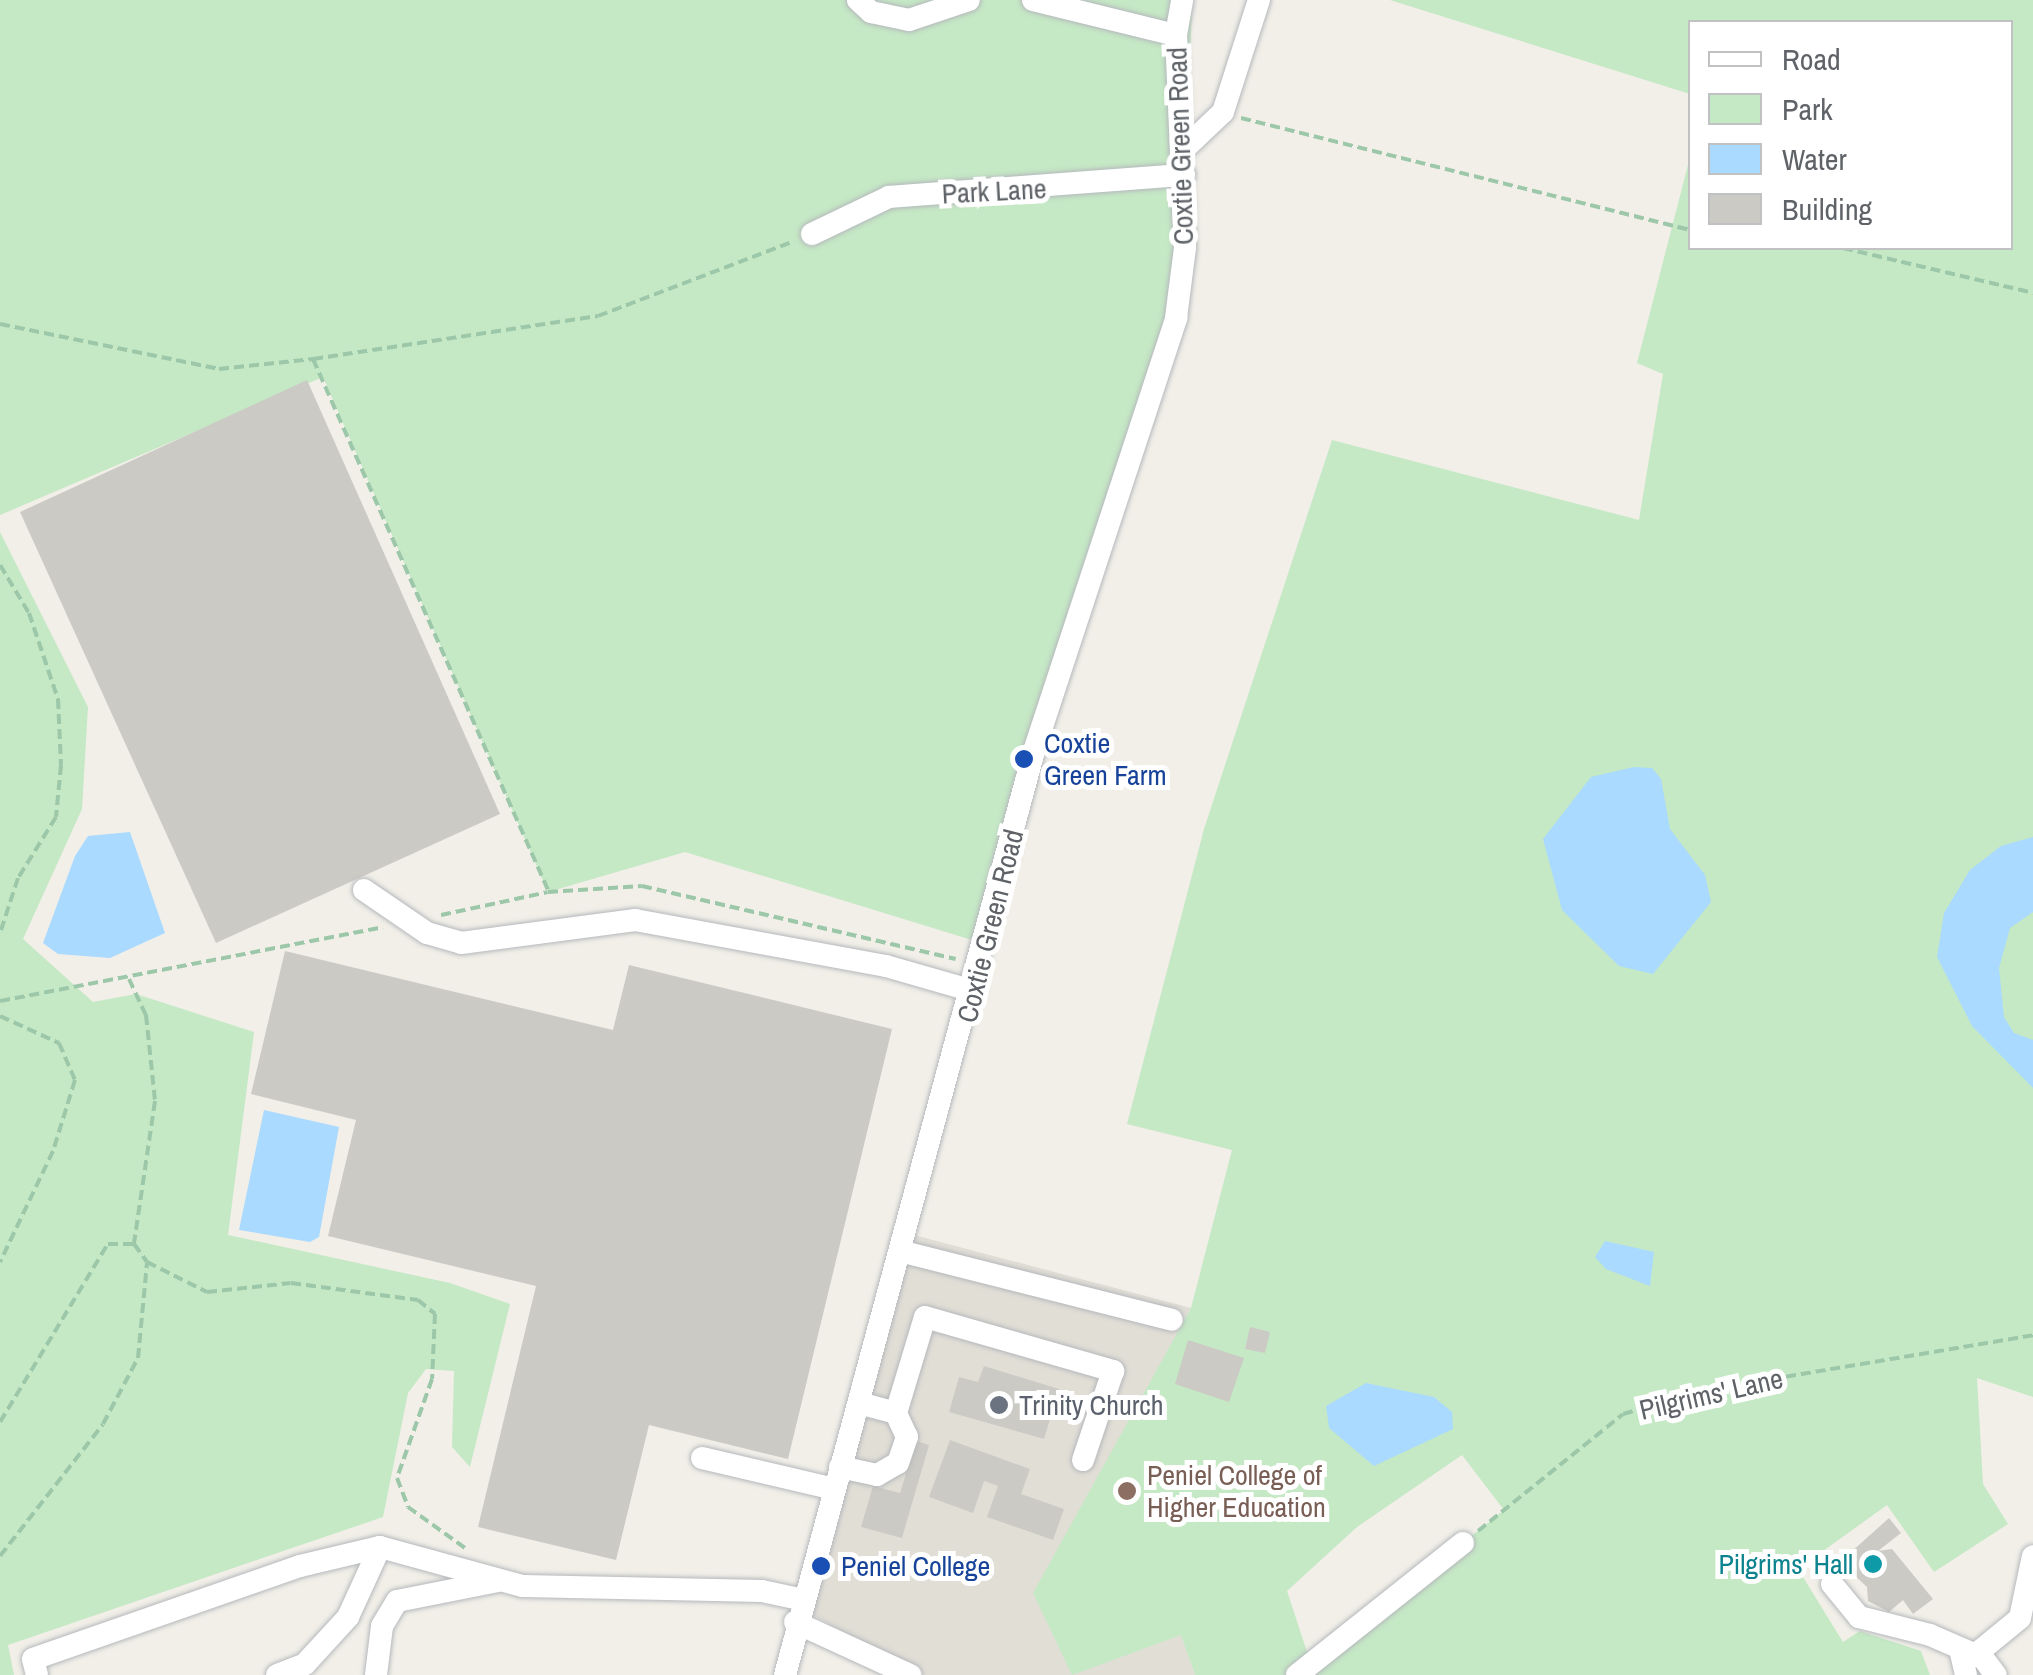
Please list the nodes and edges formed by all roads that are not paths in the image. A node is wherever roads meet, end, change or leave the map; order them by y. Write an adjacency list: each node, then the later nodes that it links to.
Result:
1 (858, 0): 2 (street)
2 (969, 0)
3 (1033, 0): 6 (street)
4 (1182, 0): 6 (street, Coxtie Green Road)
5 (1259, 0): 7 (street)
6 (1176, 35): 7 (street, Coxtie Green Road)
7 (1185, 148): 8 (street, Coxtie Green Road)
8 (1184, 175): 9 (street, Park Lane); 11 (street, Coxtie Green Road)
9 (812, 234)
10 (364, 890): 11 (street)
11 (973, 991): 12 (street, Coxtie Green Road)
12 (904, 1252): 13 (street); 14 (street, Coxtie Green Road)
13 (1172, 1320)
14 (859, 1403): 15 (street); 18 (street, Coxtie Green Road)
15 (896, 1414): 17 (street); 18 (street)
16 (702, 1458): 18 (street)
17 (1083, 1460)
18 (837, 1478): 24 (street, Coxtie Green Road)
19 (1463, 1543): 32 (street)
20 (380, 1547): 22 (street); 27 (street); 28 (street)
21 (2033, 1556): 26 (street)
22 (501, 1580): 24 (street); 29 (street)
23 (1832, 1584): 26 (street)
24 (801, 1599): 25 (street, Coxtie Green Road)
25 (795, 1622): 30 (street, Coxtie Green Road); 31 (street)
26 (1967, 1660): 33 (street)
27 (37, 1675)
28 (277, 1675)
29 (376, 1675)
30 (785, 1675)
31 (910, 1675)
32 (1298, 1675)
33 (1996, 1675)

